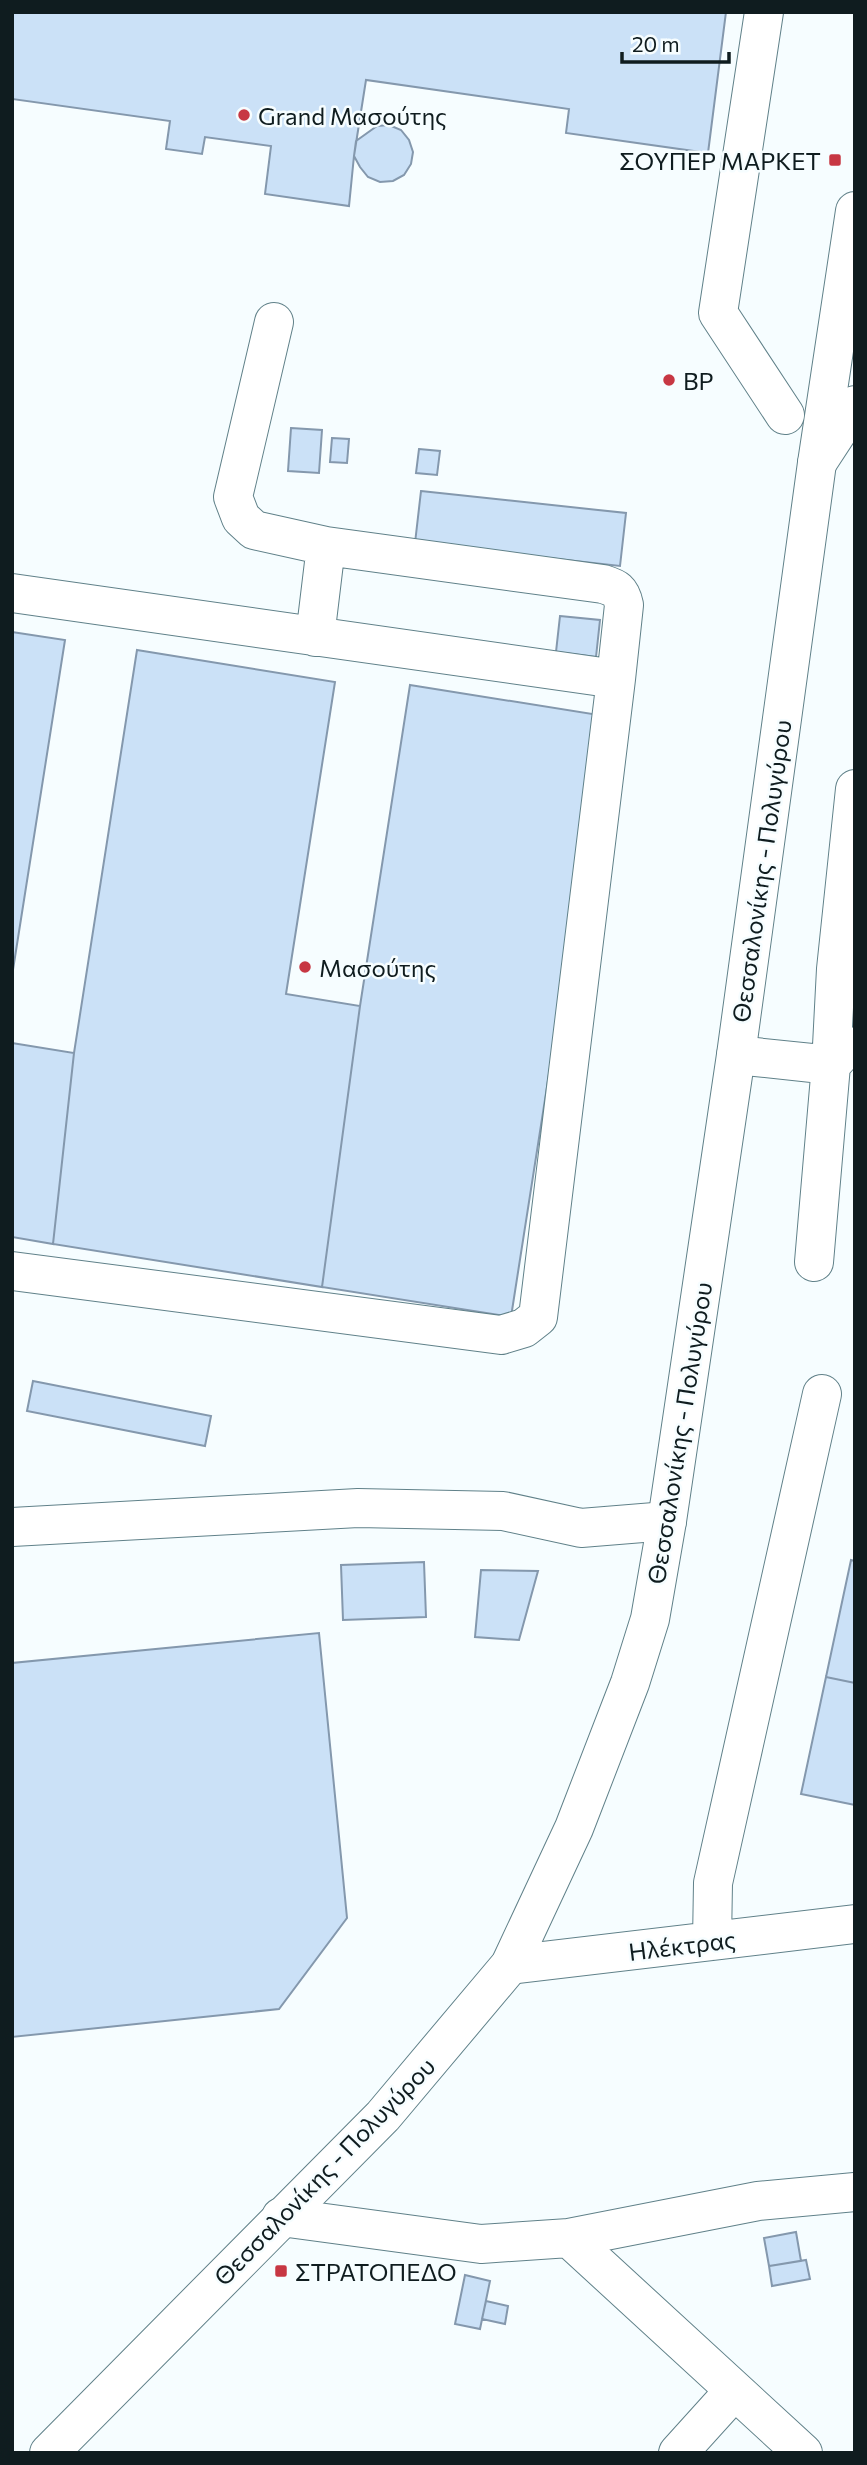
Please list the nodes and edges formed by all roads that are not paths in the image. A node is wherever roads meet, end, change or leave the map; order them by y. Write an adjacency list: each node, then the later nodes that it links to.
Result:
1 (764, 12): 5 (main road)
2 (855, 211): 6 (main road, Θεσσαλονίκης - Πολυγύρου)
3 (274, 321): 7 (main road)
4 (855, 405): 6 (main road)
5 (785, 415)
6 (817, 463): 13 (main road, Θεσσαλονίκης - Πολυγύρου)
7 (326, 547): 9 (main road); 10 (main road)
8 (12, 593): 9 (main road)
9 (315, 637): 10 (main road)
10 (616, 679): 15 (main road)
11 (855, 789): 12 (main road)
12 (843, 1052): 13 (main road); 14 (main road)
13 (736, 1055): 17 (main road, Θεσσαλονίκης - Πολυγύρου)
14 (814, 1262)
15 (12, 1270)
16 (822, 1394): 20 (main road)
17 (667, 1521): 18 (main road); 21 (main road, Θεσσαλονίκης - Πολυγύρου)
18 (12, 1527)
19 (855, 1924): 20 (main road, Ηλέκτρας)
20 (712, 1941): 21 (main road, Ηλέκτρας)
21 (510, 1965): 23 (main road, Θεσσαλονίκης - Πολυγύρου)
22 (855, 2192): 24 (main road)
23 (281, 2217): 24 (main road); 26 (main road, Θεσσαλονίκης - Πολυγύρου)
24 (569, 2238): 25 (main road)
25 (734, 2391): 27 (main road); 28 (main road)
26 (49, 2453)
27 (678, 2453)
28 (803, 2453)

